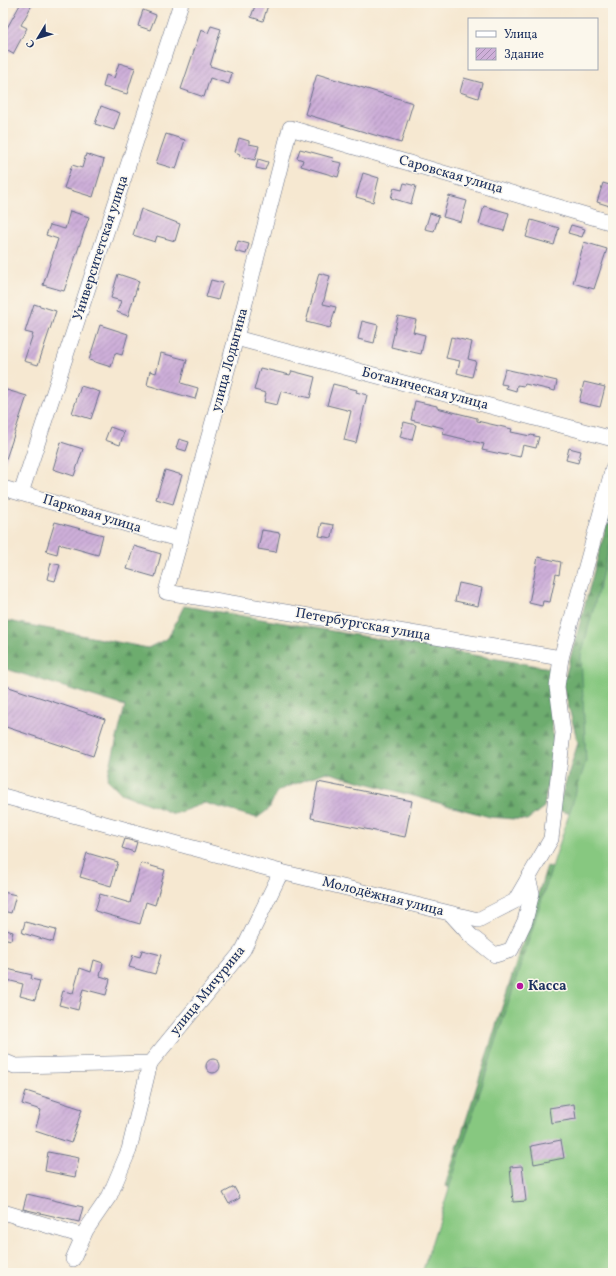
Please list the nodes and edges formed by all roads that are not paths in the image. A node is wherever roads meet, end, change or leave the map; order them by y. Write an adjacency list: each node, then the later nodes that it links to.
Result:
1 (181, 3): 8 (street, Университетская улица)
2 (290, 128): 3 (street, Саровская улица); 4 (street, улица Лодыгина)
3 (613, 223)
4 (236, 338): 5 (street, Ботаническая улица); 9 (street, улица Лодыгина)
5 (613, 439)
6 (613, 468): 11 (street, Молодёжная улица)
7 (3, 488): 8 (street, Парковая улица)
8 (21, 493): 9 (street, Парковая улица)
9 (180, 540): 10 (street, улица Лодыгина)
10 (166, 592): 11 (street, Петербургская улица)
11 (561, 658): 14 (street, Молодёжная улица)
12 (3, 796): 13 (street, Молодёжная улица)
13 (281, 872): 15 (street, Молодёжная улица); 17 (street, улица Мичурина)
14 (528, 878): 15 (street, Молодёжная улица); 15 (street)
15 (451, 914)
16 (3, 1061): 17 (street)
17 (150, 1063): 19 (street, улица Мичурина)
18 (3, 1212): 19 (street)
19 (83, 1236): 20 (street, улица Мичурина)
20 (73, 1259)

